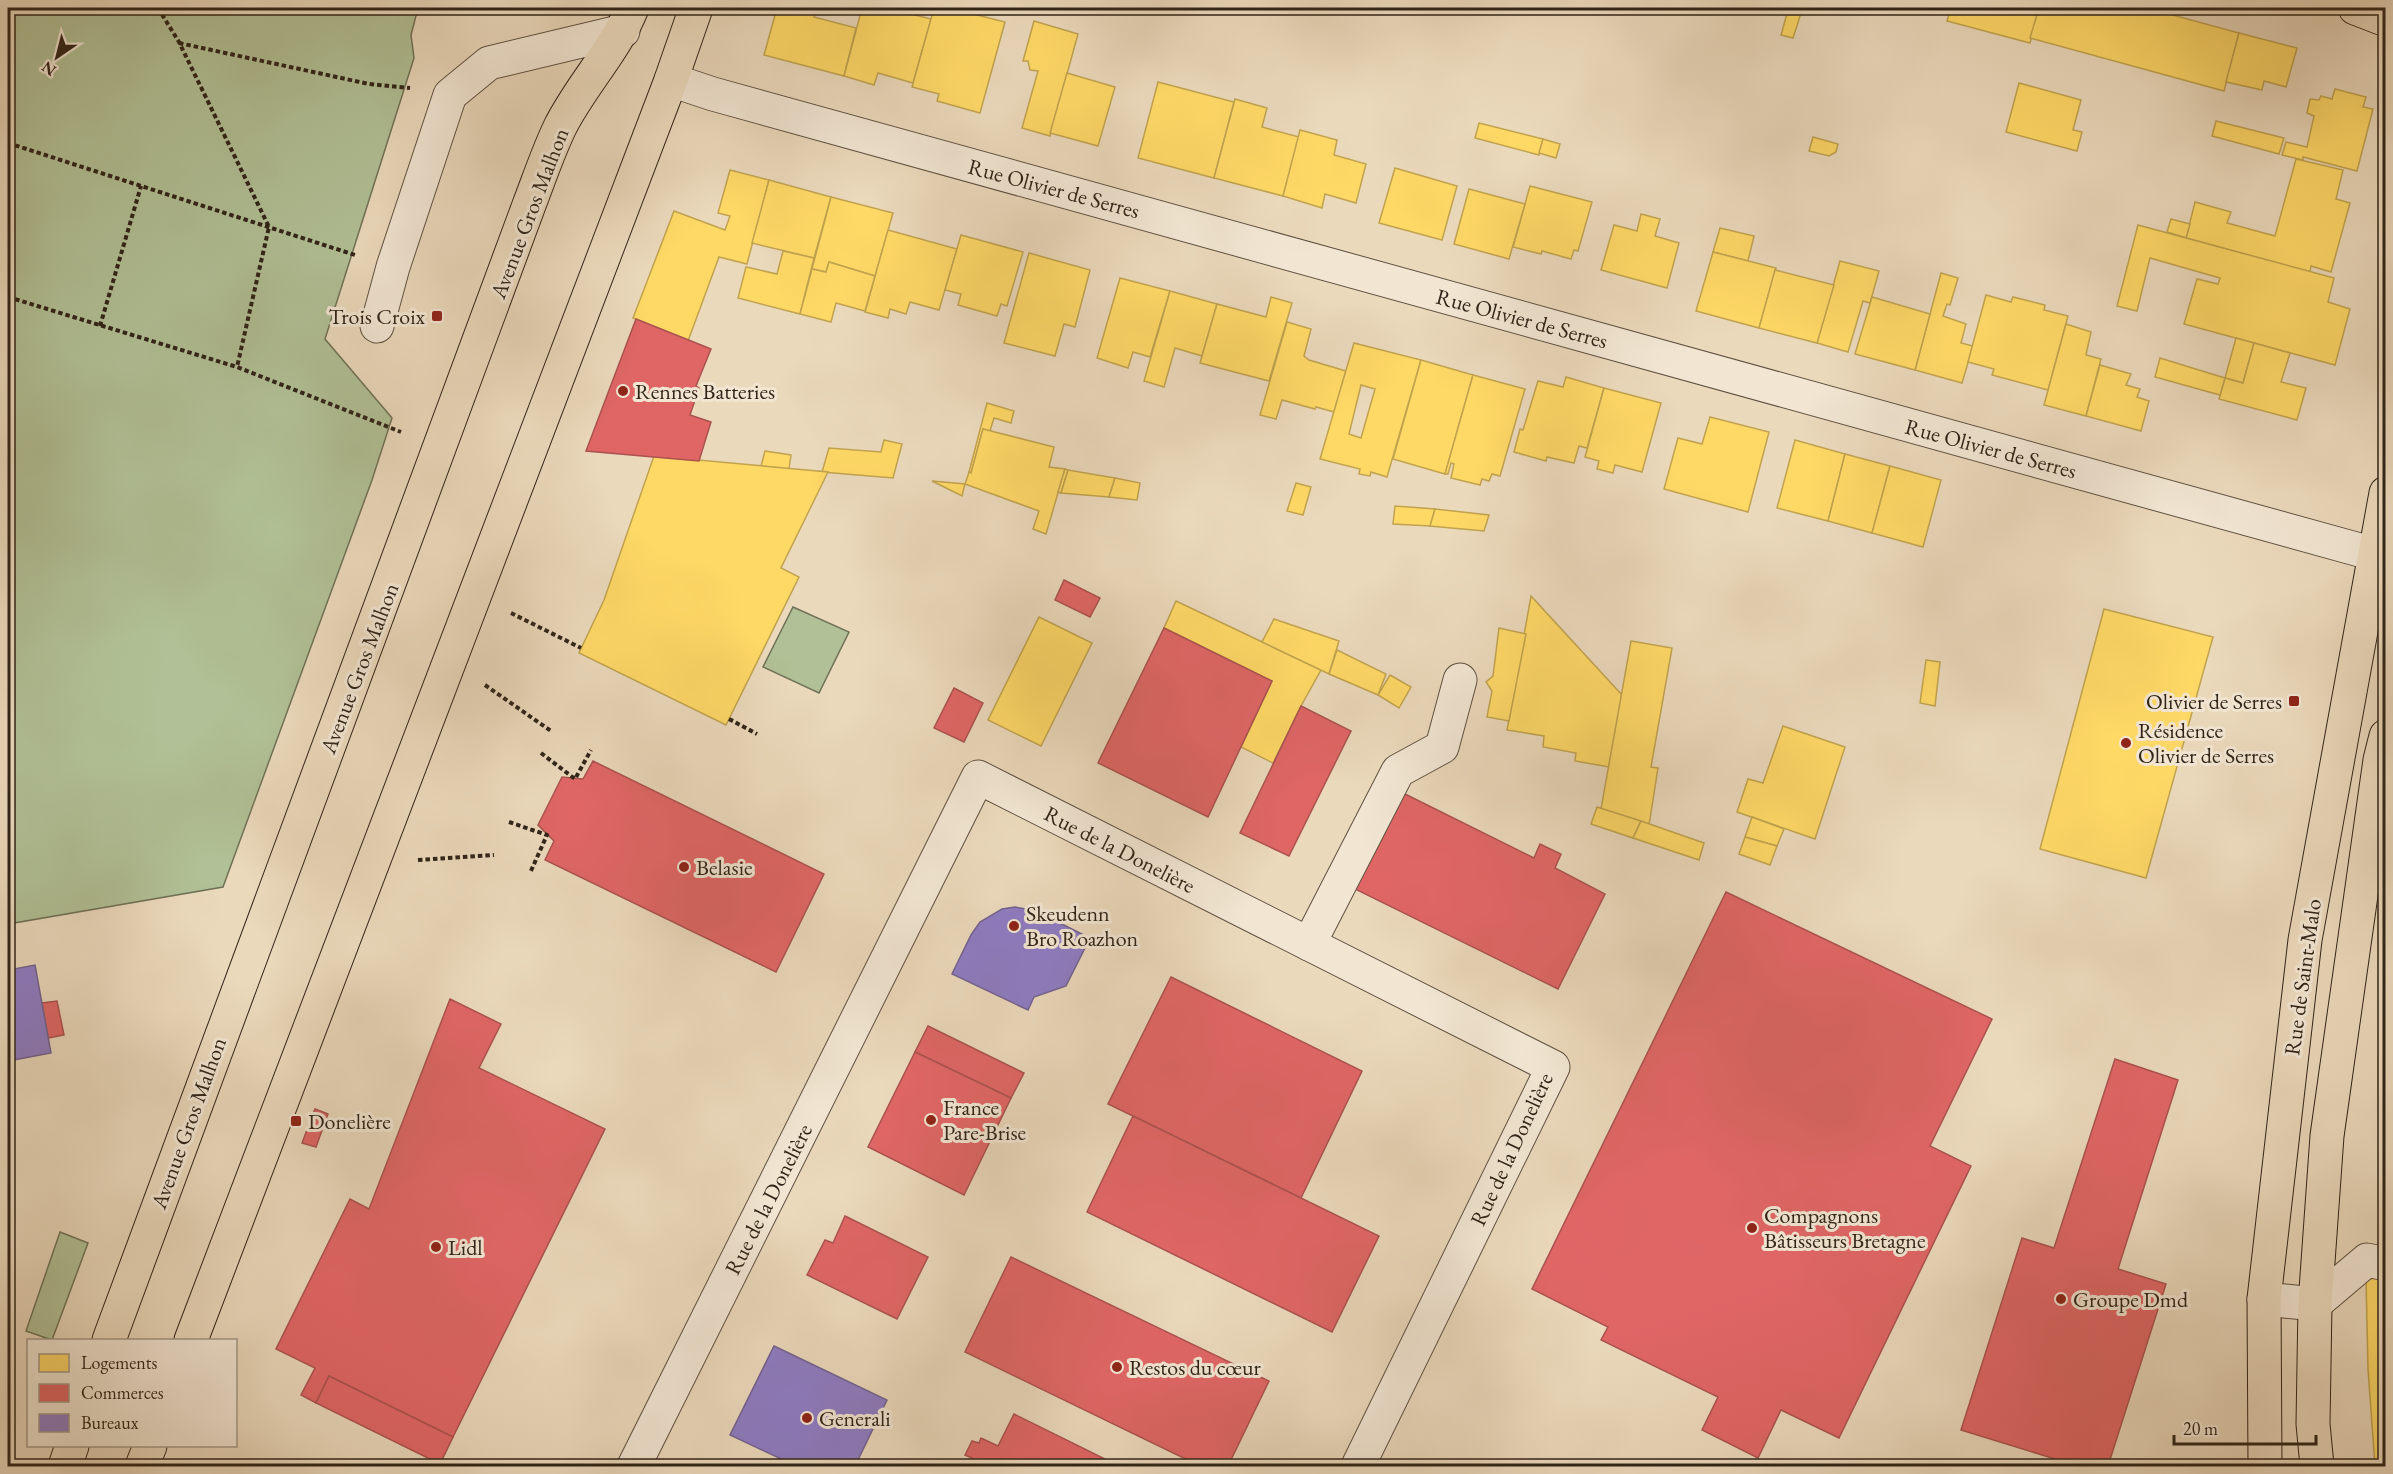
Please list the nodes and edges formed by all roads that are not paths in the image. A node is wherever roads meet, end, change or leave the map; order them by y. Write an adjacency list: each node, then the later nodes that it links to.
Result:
1 (696, 8): 5 (main road)
2 (2355, 8): 4 (main road)
3 (628, 19): 6 (street); 17 (main road, Avenue Gros Malhon)
4 (2385, 20)
5 (671, 81): 8 (street, Rue Olivier de Serres); 18 (main road)
6 (377, 326)
7 (2385, 493): 8 (main road, Rue de Saint-Malo)
8 (2374, 554): 12 (main road, Rue de Saint-Malo)
9 (1460, 680): 11 (street)
10 (2385, 736): 13 (main road, Rue de Saint-Malo)
11 (1309, 944): 23 (street, Rue de la Donelière); 24 (street, Rue de la Donelière)
12 (2283, 1129): 13 (main road); 15 (main road, Rue de Saint-Malo)
13 (2326, 1136): 16 (main road, Rue de Saint-Malo)
14 (2385, 1264): 16 (street)
15 (2264, 1299): 16 (street); 25 (main road, Rue de Saint-Malo)
16 (2315, 1304): 26 (main road, Rue de Saint-Malo)
17 (110, 1339)
18 (192, 1339)
19 (72, 1447): 21 (main road)
20 (150, 1447): 22 (main road)
21 (65, 1467)
22 (142, 1467)
23 (634, 1467)
24 (1358, 1467)
25 (2265, 1467)
26 (2318, 1467)

